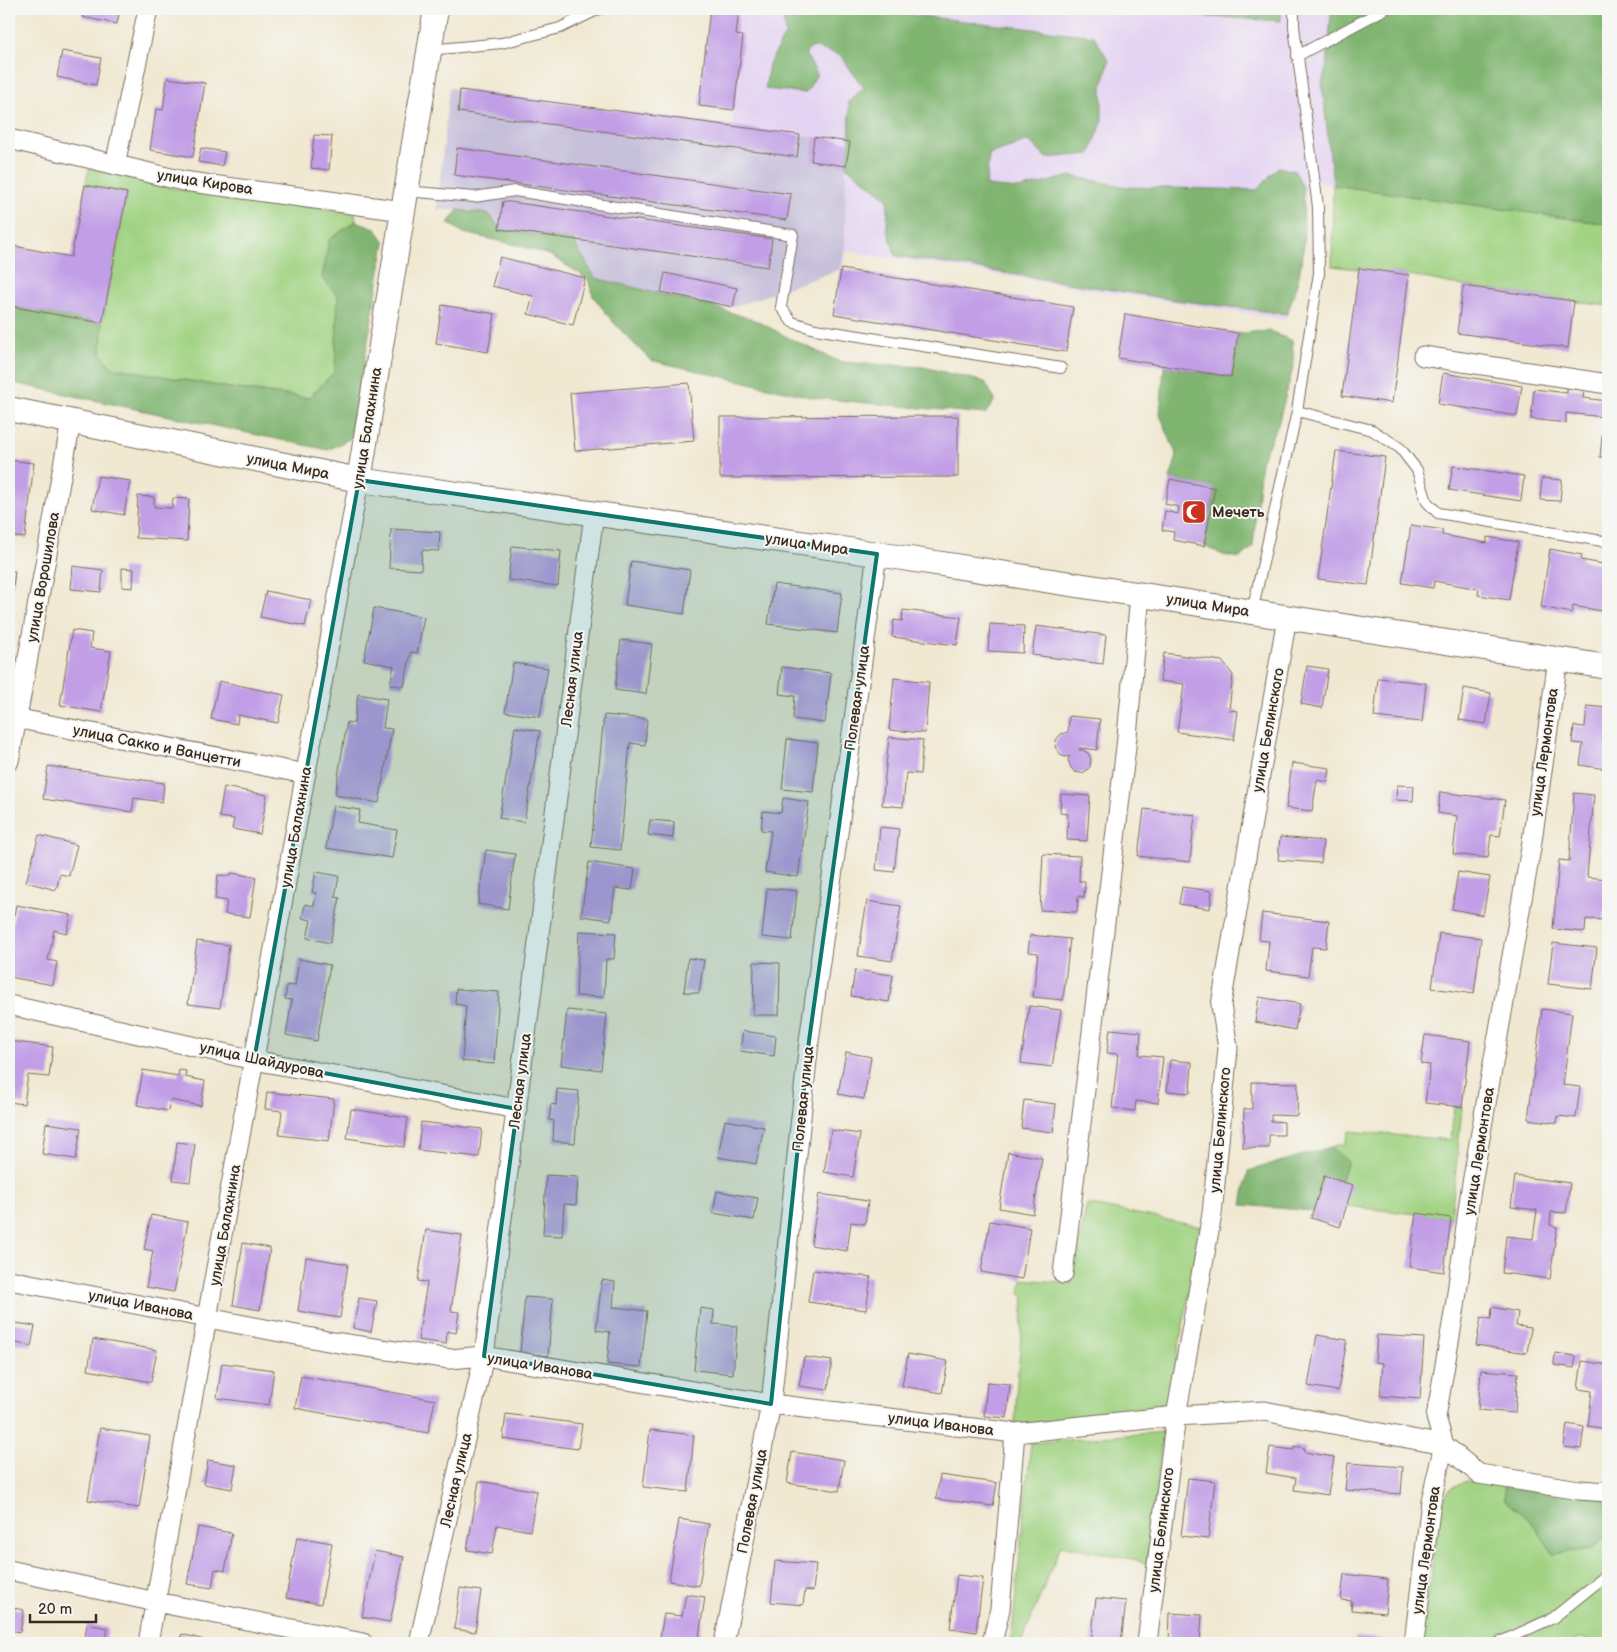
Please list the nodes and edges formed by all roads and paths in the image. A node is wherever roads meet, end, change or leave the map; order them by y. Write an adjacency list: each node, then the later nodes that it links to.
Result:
1 (148, 9): 9 (street)
2 (436, 9): 6 (street, улица Балахнина)
3 (599, 9): 6 (lane)
4 (1294, 9): 7 (lane)
5 (1385, 9): 7 (lane)
6 (430, 50): 10 (street, улица Балахнина)
7 (1297, 56): 15 (lane)
8 (9, 139): 9 (street, улица Кирова)
9 (115, 165): 10 (street, улица Кирова)
10 (405, 201): 12 (lane); 17 (street, улица Балахнина)
11 (1423, 356): 13 (street)
12 (1061, 368)
13 (1608, 384)
14 (9, 409): 16 (street, улица Мира)
15 (1297, 411): 19 (lane); 22 (lane)
16 (71, 422): 17 (street, улица Мира); 26 (street, улица Ворошилова)
17 (359, 480): 18 (street, улица Мира); 28 (street, улица Балахнина)
18 (594, 514): 20 (street, улица Мира); 31 (street, Лесная улица)
19 (1608, 542)
20 (877, 554): 21 (street, улица Мира); 36 (street, Полевая улица)
21 (1140, 595): 22 (street, улица Мира); 32 (street)
22 (1252, 612): 23 (street, улица Мира)
23 (1287, 617): 24 (street, улица Мира); 37 (street, улица Белинского)
24 (1558, 659): 25 (street, улица Мира); 39 (street, улица Лермонтова)
25 (1608, 667)
26 (13, 718): 27 (street, улица Ворошилова); 28 (street, улица Сакко и Ванцетти)
27 (9, 761)
28 (306, 774): 30 (street, улица Балахнина)
29 (9, 1005): 30 (street, улица Шайдурова)
30 (254, 1060): 31 (street, улица Шайдурова); 34 (street, улица Балахнина)
31 (517, 1109): 35 (street, Лесная улица)
32 (1063, 1274)
33 (9, 1280): 34 (street, улица Иванова)
34 (208, 1318): 35 (street, улица Иванова); 43 (street, улица Балахнина)
35 (484, 1356): 36 (street, улица Иванова); 46 (street, Лесная улица)
36 (771, 1404): 38 (street, улица Иванова); 47 (street, Полевая улица)
37 (1176, 1416): 38 (street, улица Иванова); 39 (street, улица Иванова); 49 (street, улица Белинского)
38 (1015, 1433): 48 (street)
39 (1444, 1445): 40 (street); 50 (street, улица Лермонтова)
40 (1608, 1492)
41 (9, 1570): 43 (street)
42 (1608, 1574): 51 (lane)
43 (156, 1602): 44 (street, улица Балахнина); 45 (street)
44 (148, 1643)
45 (363, 1643)
46 (419, 1643)
47 (724, 1643)
48 (992, 1643)
49 (1147, 1643)
50 (1414, 1643)
51 (1498, 1643)

